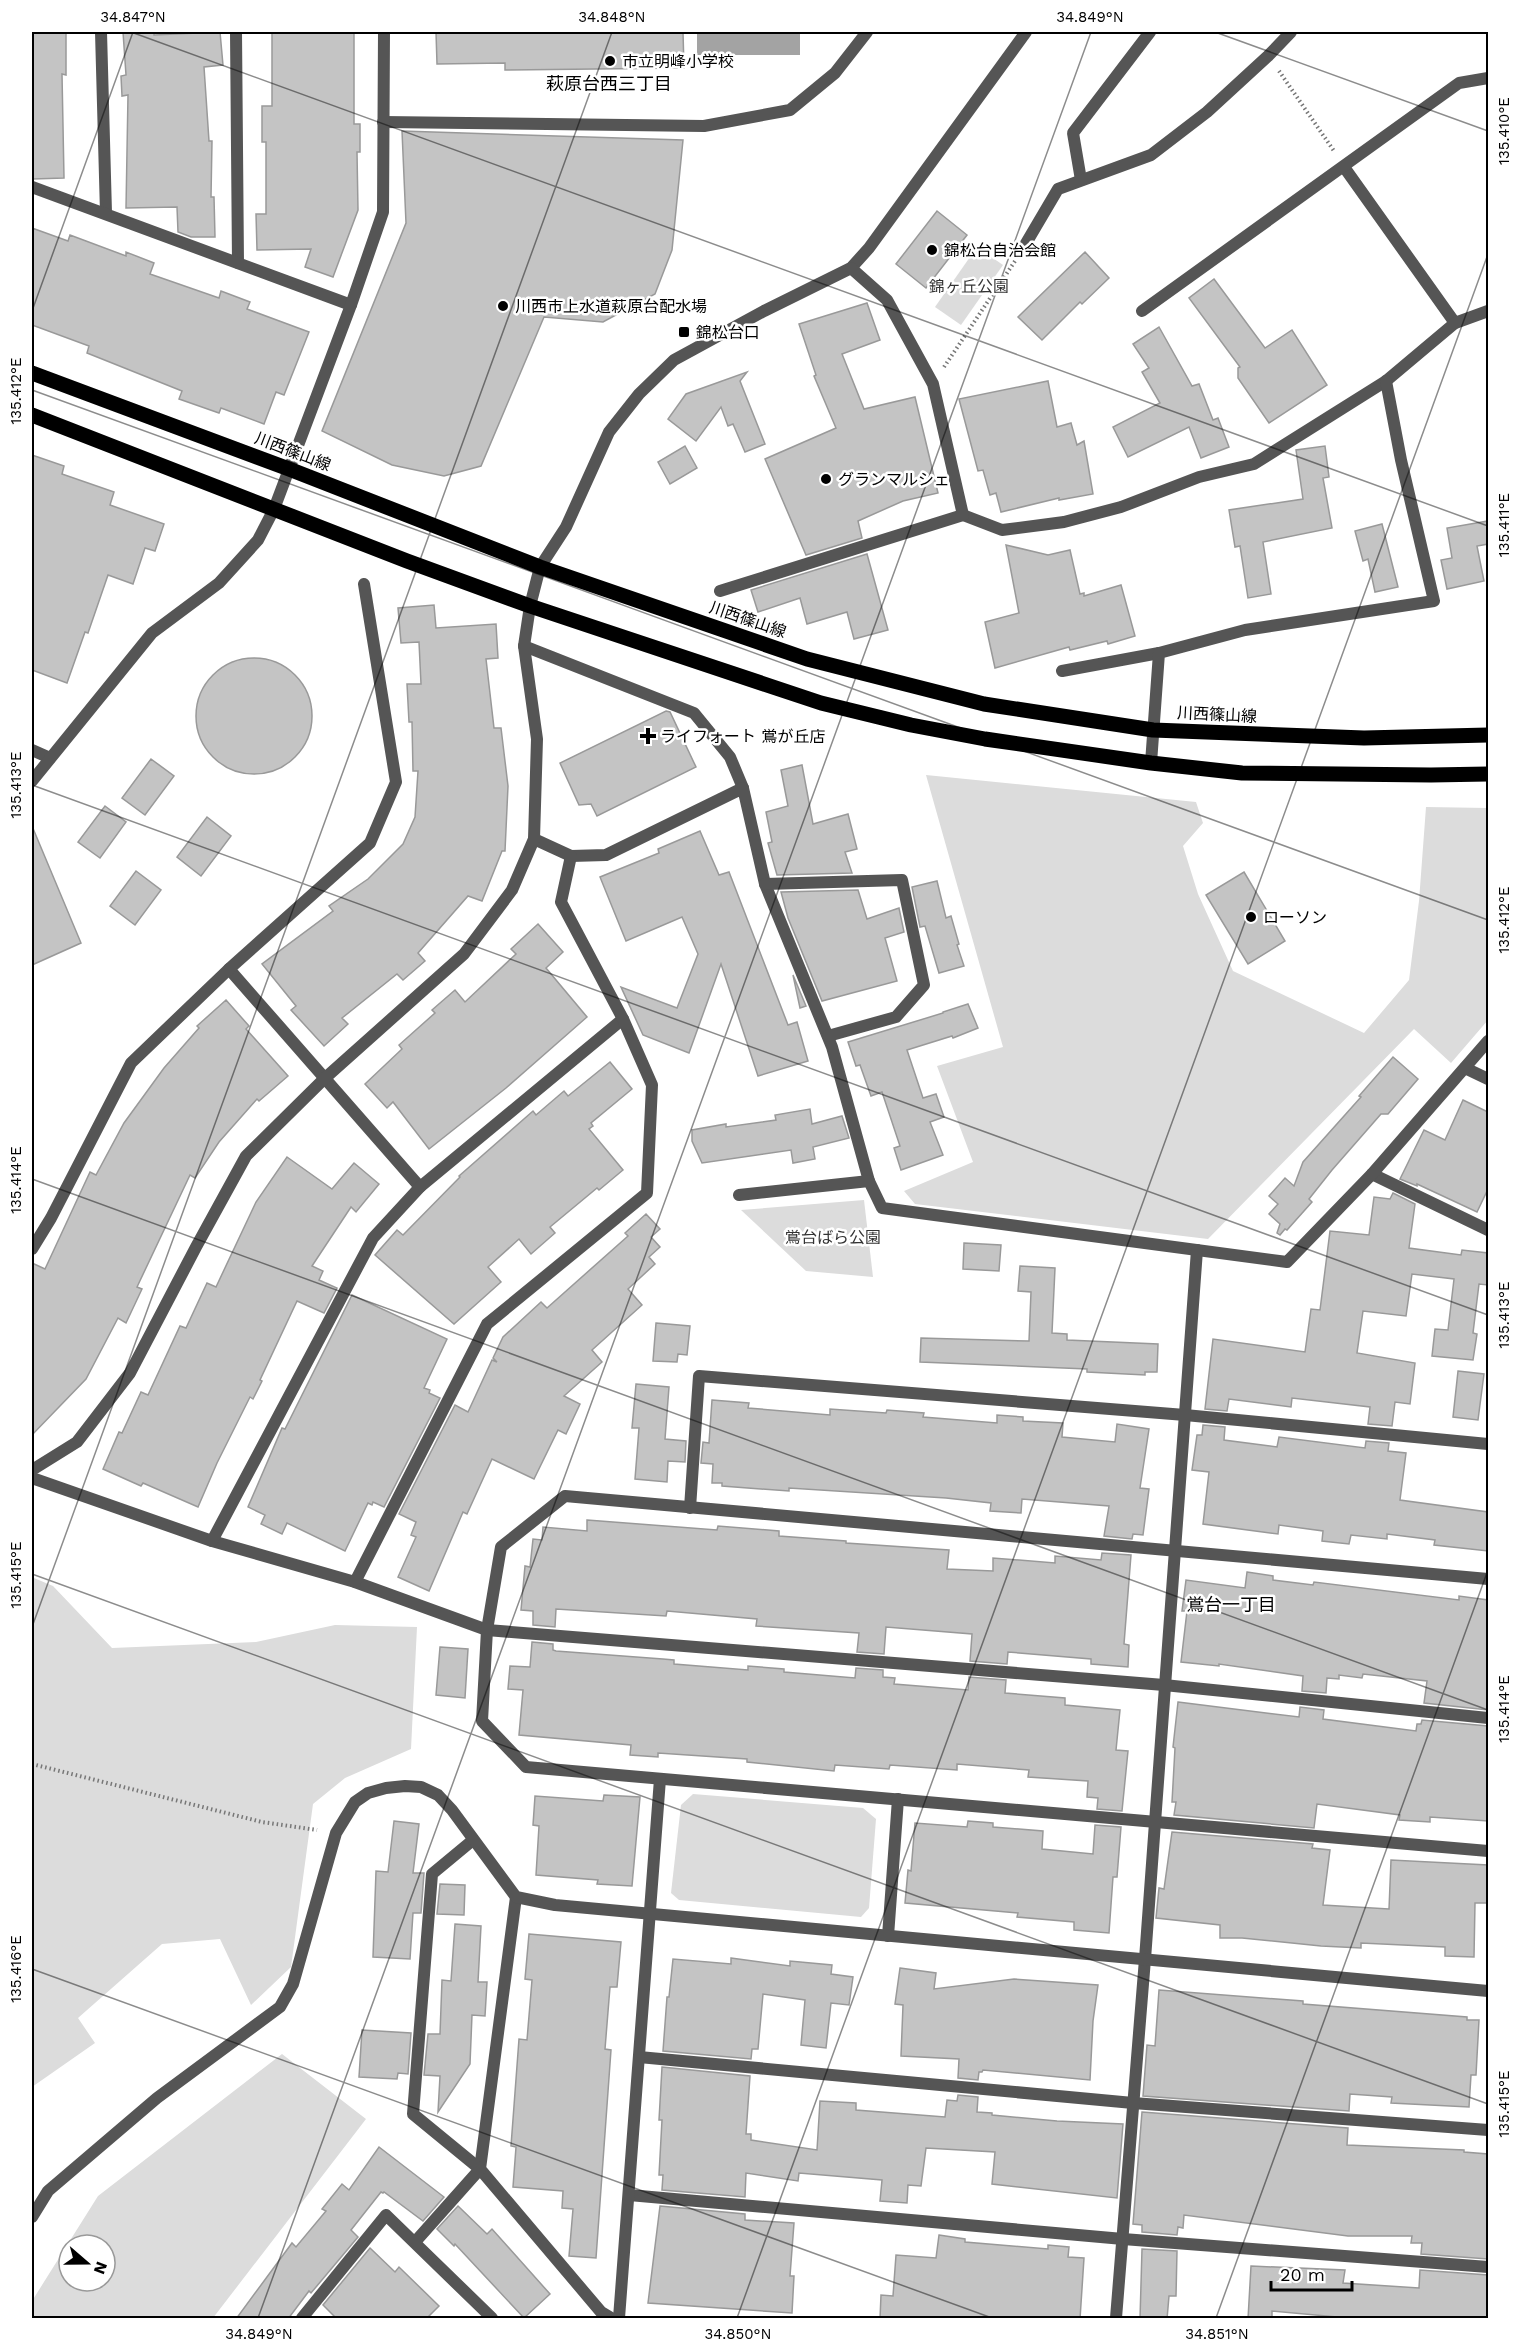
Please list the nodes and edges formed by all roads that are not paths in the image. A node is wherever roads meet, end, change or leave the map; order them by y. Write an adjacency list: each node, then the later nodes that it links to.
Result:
1 (100, 32): 13 (street)
2 (236, 32): 15 (street)
3 (384, 32): 9 (street)
4 (867, 32): 9 (street)
5 (1026, 32): 16 (street)
6 (1150, 32): 11 (street)
7 (1291, 32): 11 (street)
8 (1488, 78): 10 (street)
9 (383, 122): 17 (street)
10 (1344, 167): 18 (street); 20 (street)
11 (1081, 180): 14 (street)
12 (32, 188): 13 (street)
13 (106, 213): 15 (street)
14 (1025, 245)
15 (238, 262): 17 (street)
16 (851, 268): 26 (street); 27 (street)
17 (351, 305): 24 (street)
18 (1142, 311)
19 (1488, 311): 20 (street)
20 (1455, 323): 22 (street)
21 (32, 373): 24 (main road, 川西篠山線)
22 (1386, 381): 26 (street); 32 (street)
23 (32, 415): 25 (main road)
24 (289, 469): 25 (street); 27 (main road, 川西篠山線)
25 (274, 509): 30 (main road); 37 (street)
26 (963, 515): 29 (street)
27 (540, 567): 30 (street); 34 (main road, 川西篠山線)
28 (364, 584): 45 (street)
29 (720, 591)
30 (530, 606): 31 (street); 38 (main road)
31 (524, 646): 41 (street); 42 (street)
32 (1159, 653): 33 (street); 34 (street)
33 (1062, 671)
34 (1153, 730): 35 (main road, 川西篠山線); 38 (street)
35 (1488, 735)
36 (32, 750): 37 (street)
37 (50, 758): 40 (street)
38 (1151, 763): 39 (main road)
39 (1488, 774)
40 (32, 781)
41 (743, 788): 43 (street); 44 (street)
42 (534, 839): 43 (street); 50 (street)
43 (571, 856): 46 (street)
44 (765, 884): 47 (street); 47 (street)
45 (229, 969): 50 (street); 57 (street)
46 (623, 1019): 54 (street); 67 (street)
47 (828, 1036): 53 (street)
48 (1488, 1041): 49 (street)
49 (1465, 1068): 51 (street); 52 (street)
50 (324, 1079): 54 (street); 61 (street)
51 (1488, 1079)
52 (1372, 1174): 56 (street); 58 (street)
53 (869, 1180): 55 (street); 58 (street)
54 (420, 1187): 64 (street)
55 (739, 1195)
56 (1488, 1230)
57 (32, 1249)
58 (1197, 1250): 59 (street)
59 (1185, 1415): 60 (street); 63 (street); 65 (street)
60 (1488, 1444)
61 (32, 1470)
62 (32, 1479): 64 (street)
63 (690, 1508): 65 (street); 68 (street)
64 (212, 1540): 67 (street)
65 (1175, 1552): 66 (street); 69 (street)
66 (1488, 1579)
67 (355, 1582): 68 (street)
68 (487, 1630): 69 (street); 71 (street)
69 (1164, 1685): 70 (street); 73 (street)
70 (1488, 1718)
71 (660, 1779): 72 (street); 77 (street)
72 (898, 1799): 73 (street); 78 (street)
73 (1154, 1822): 75 (street); 79 (street)
74 (473, 1840): 76 (street); 84 (street); 86 (street)
75 (1488, 1851)
76 (516, 1897): 77 (street); 84 (street)
77 (651, 1914): 78 (street); 81 (street)
78 (888, 1936): 79 (street)
79 (1145, 1959): 80 (street); 82 (street)
80 (1488, 1991)
81 (639, 2057): 82 (street); 85 (street)
82 (1133, 2103): 83 (street); 87 (street)
83 (1488, 2130)
84 (480, 2169): 88 (street); 90 (street)
85 (629, 2195): 87 (street); 93 (street)
86 (32, 2217)
87 (1123, 2239): 89 (street); 94 (street)
88 (415, 2242): 91 (street); 92 (street)
89 (1488, 2267)
90 (602, 2316)
91 (302, 2319)
92 (492, 2319)
93 (619, 2319)
94 (1116, 2319)

